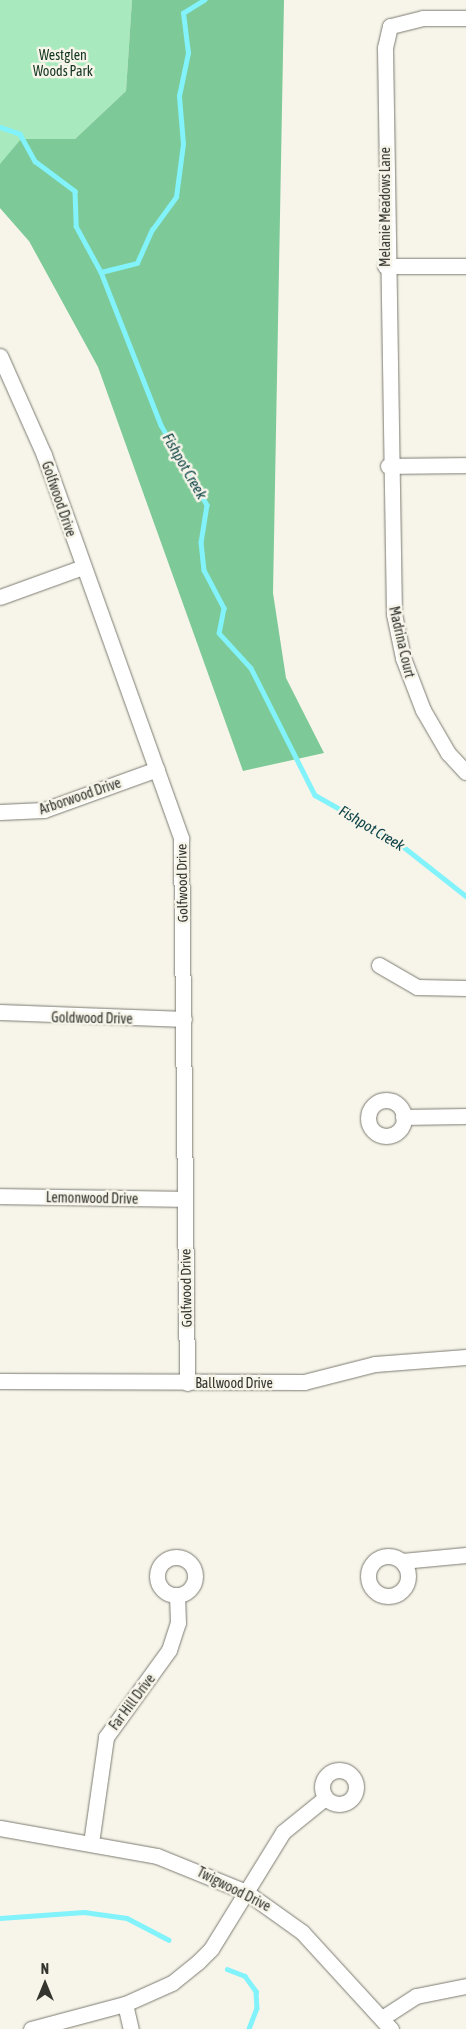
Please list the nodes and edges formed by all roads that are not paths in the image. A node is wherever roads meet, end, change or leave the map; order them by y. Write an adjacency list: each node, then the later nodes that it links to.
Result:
1 (466, 18): 2 (street, Melanie Meadows Lane)
2 (385, 266): 3 (street); 6 (street, Melanie Meadows Lane)
3 (466, 266)
4 (0, 356): 7 (street, Golfwood Drive)
5 (466, 465): 6 (street)
6 (388, 466): 10 (street, Madrina Court)
7 (83, 568): 8 (street); 9 (street, Golfwood Drive)
8 (0, 597)
9 (157, 769): 11 (street, Arborwood Drive); 15 (street, Golfwood Drive)
10 (466, 772)
11 (0, 812)
12 (379, 965): 13 (street)
13 (466, 988)
14 (0, 1012): 15 (street, Goldwood Drive)
15 (184, 1019): 19 (street, Golfwood Drive)
16 (466, 1116): 17 (street)
17 (403, 1117)
18 (0, 1196): 19 (street, Lemonwood Drive)
19 (185, 1200): 22 (street, Golfwood Drive)
20 (466, 1357): 22 (street, Ballwood Drive)
21 (0, 1381): 22 (street, Ballwood Drive)
22 (187, 1383)
23 (466, 1555): 24 (street)
24 (402, 1560)
25 (177, 1595): 28 (street, Far Hill Drive)
26 (325, 1798): 29 (street)
27 (0, 1828): 28 (street, Twigwood Drive)
28 (91, 1843): 29 (street, Twigwood Drive)
29 (246, 1892): 31 (street); 32 (street, Twigwood Drive)
30 (466, 1986): 32 (street)
31 (125, 2004): 33 (street); 34 (street)
32 (386, 2023)
33 (31, 2029)
34 (132, 2029)

